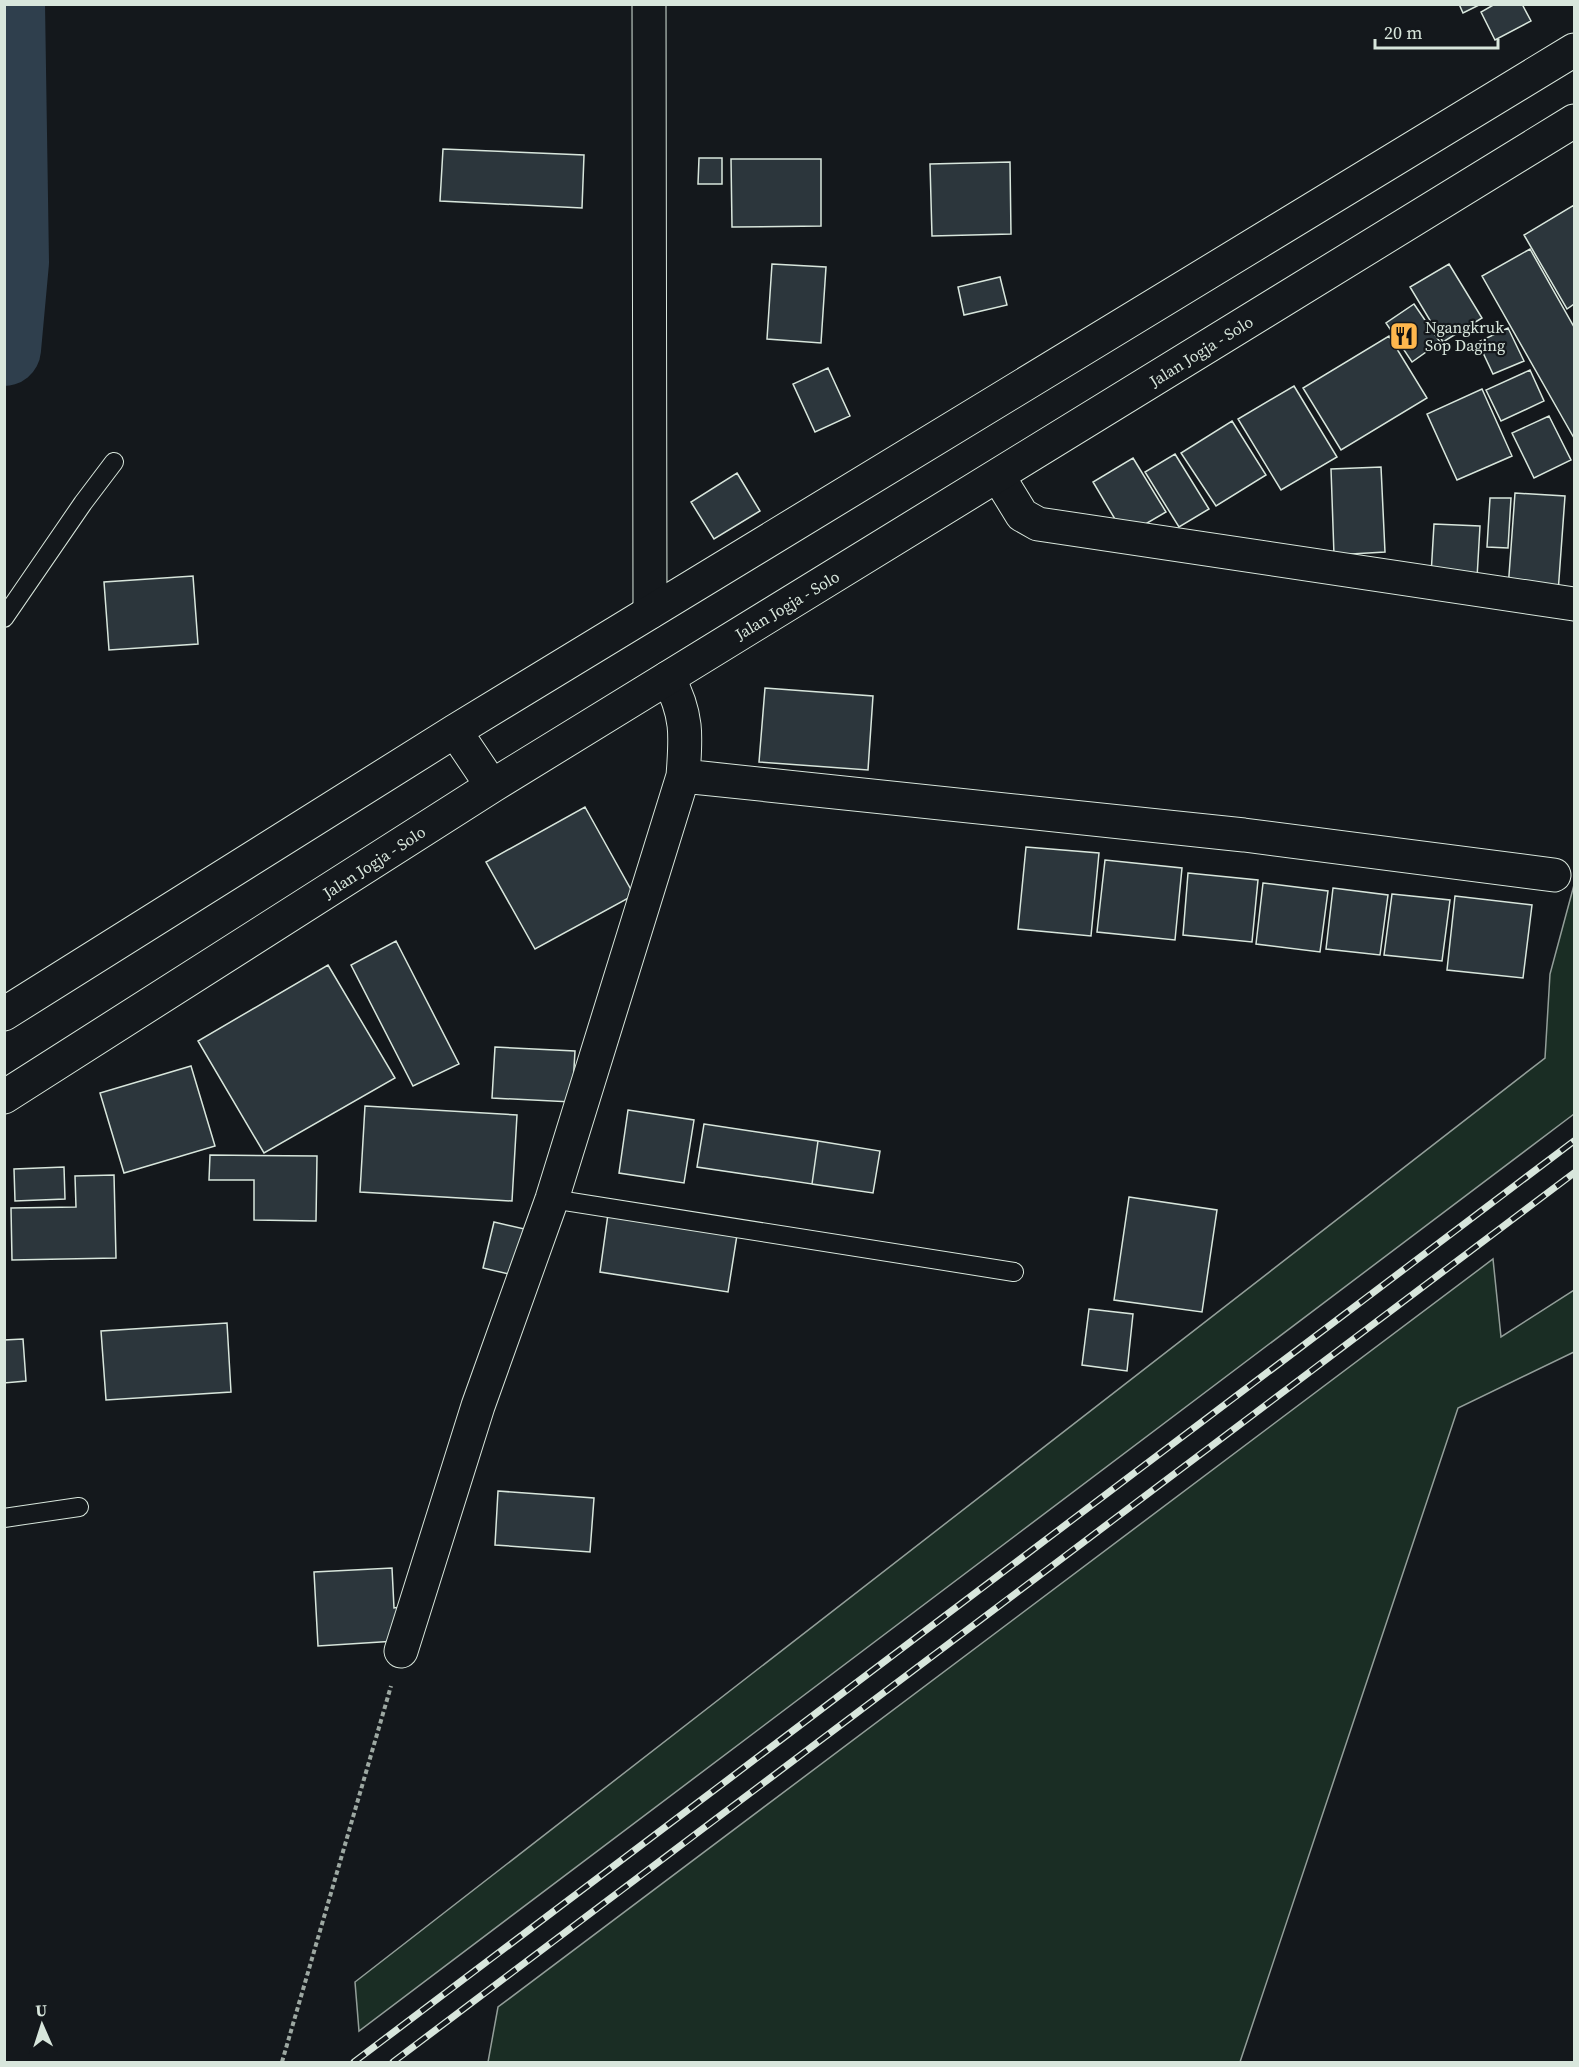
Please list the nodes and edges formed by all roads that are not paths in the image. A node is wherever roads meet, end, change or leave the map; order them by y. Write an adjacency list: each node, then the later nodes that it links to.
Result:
1 (649, 4): 7 (main road)
2 (1575, 50): 7 (main road)
3 (1575, 121): 5 (main road, Jalan Jogja - Solo)
4 (114, 462): 8 (lane)
5 (998, 476): 6 (main road); 9 (main road, Jalan Jogja - Solo)
6 (1575, 604)
7 (650, 612): 10 (main road)
8 (4, 618)
9 (668, 678): 11 (main road); 12 (main road, Jalan Jogja - Solo)
10 (454, 731): 12 (main road); 14 (main road)
11 (683, 777): 13 (main road); 16 (main road)
12 (492, 786): 15 (main road, Jalan Jogja - Solo)
13 (1554, 875)
14 (4, 1014)
15 (4, 1097)
16 (552, 1199): 17 (lane); 20 (main road)
17 (1014, 1272)
18 (79, 1507): 19 (lane)
19 (4, 1518)
20 (401, 1651)

